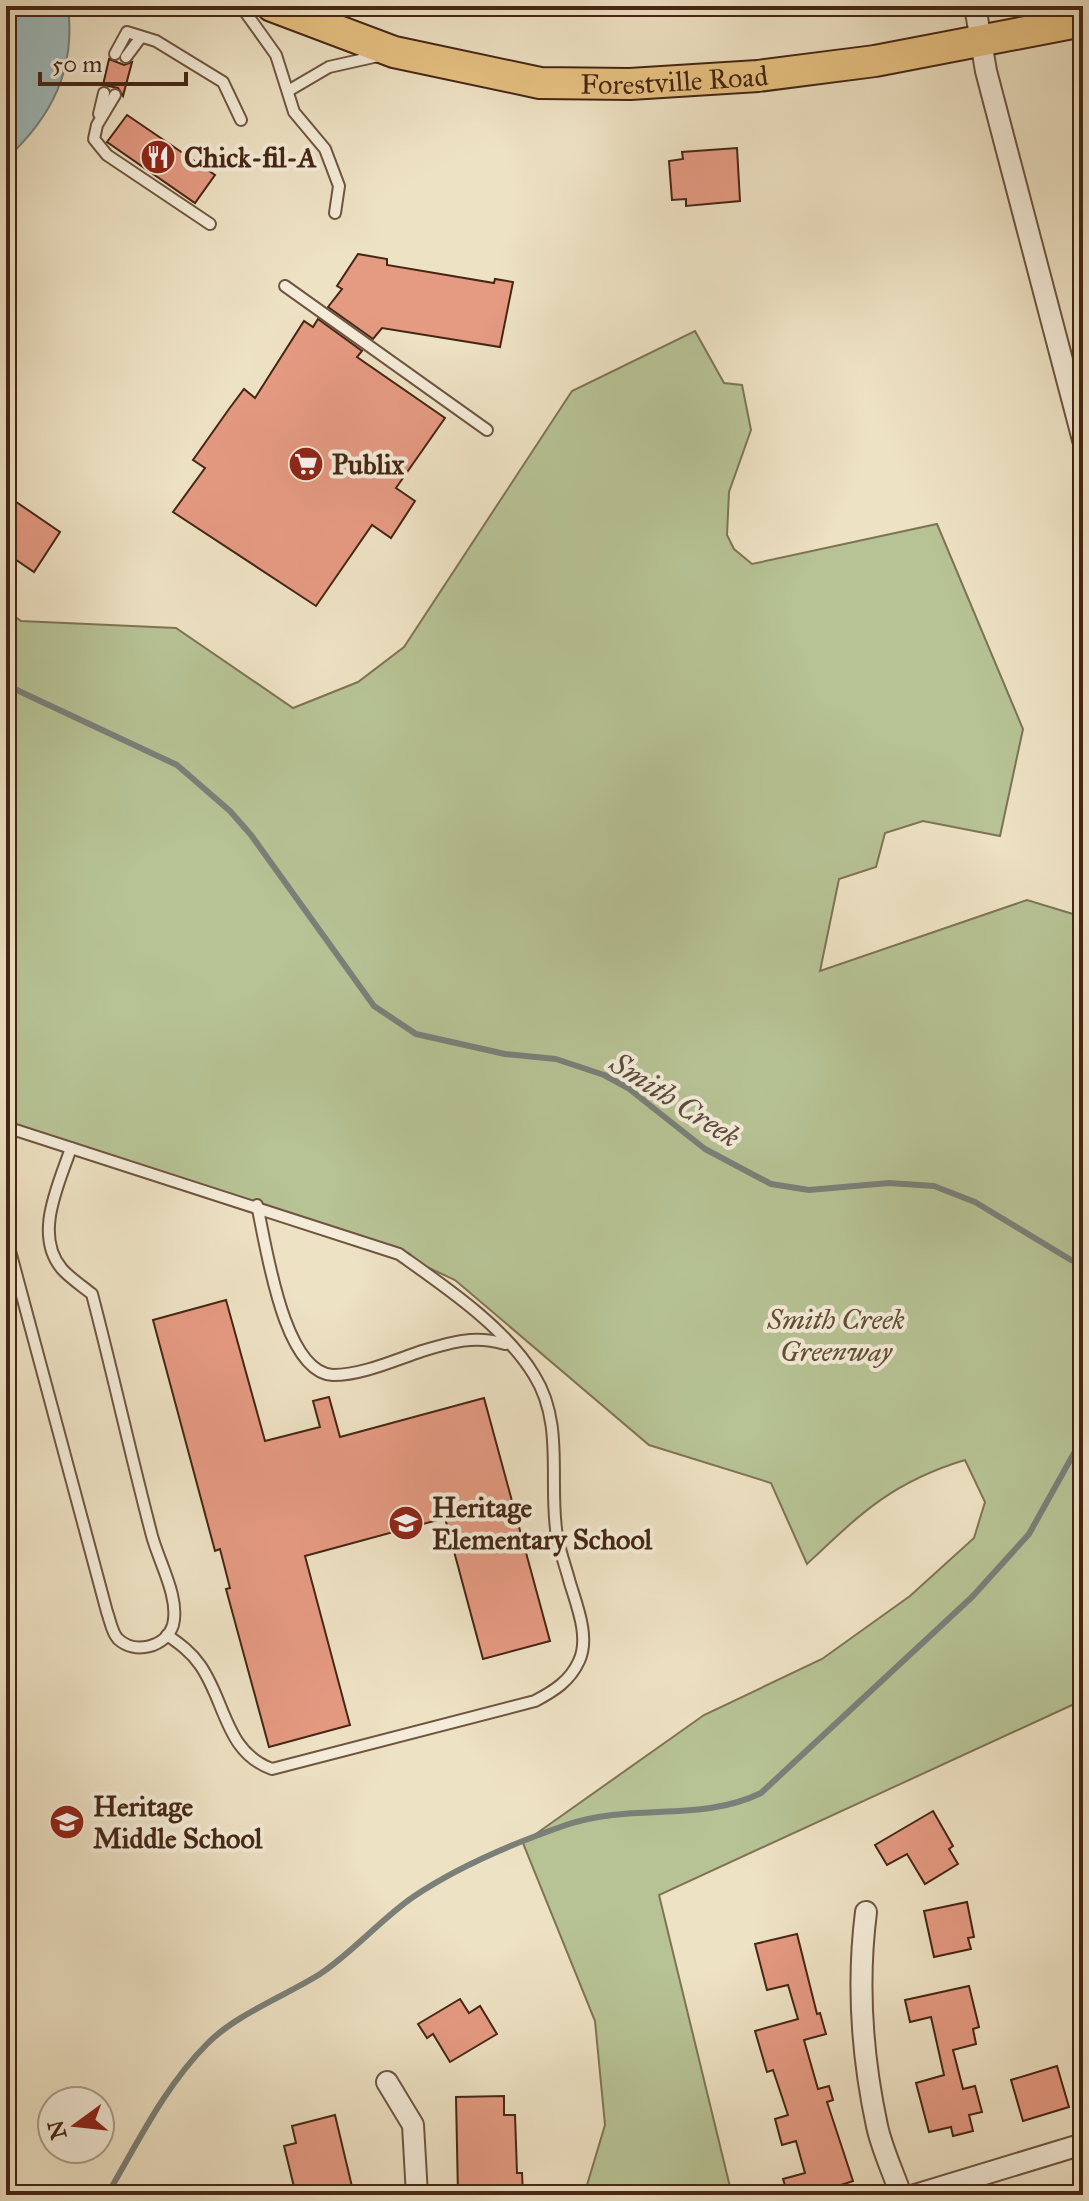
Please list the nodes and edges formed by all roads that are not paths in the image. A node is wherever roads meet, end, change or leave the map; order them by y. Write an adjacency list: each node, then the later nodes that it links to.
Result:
1 (241, 6): 9 (lane)
2 (272, 6): 4 (main road, Forestville Road)
3 (975, 6): 6 (street)
4 (314, 14): 7 (main road, Forestville Road)
5 (1083, 21): 6 (main road, Forestville Road)
6 (984, 41): 7 (main road, Forestville Road); 16 (street)
7 (394, 52): 9 (lane)
8 (120, 55): 11 (lane)
9 (288, 91): 12 (lane)
10 (110, 94): 13 (lane)
11 (241, 120)
12 (335, 213)
13 (210, 224)
14 (285, 286): 15 (lane)
15 (487, 430)
16 (1083, 440)
17 (6, 1127): 18 (lane)
18 (71, 1148): 19 (lane); 22 (lane)
19 (257, 1205): 21 (lane); 21 (lane)
20 (6, 1236): 22 (lane)
21 (511, 1346): 22 (lane)
22 (167, 1635)
23 (866, 1912): 27 (street)
24 (387, 2082): 26 (street)
25 (1083, 2144): 28 (street)
26 (417, 2195)
27 (901, 2195)
28 (915, 2195)

